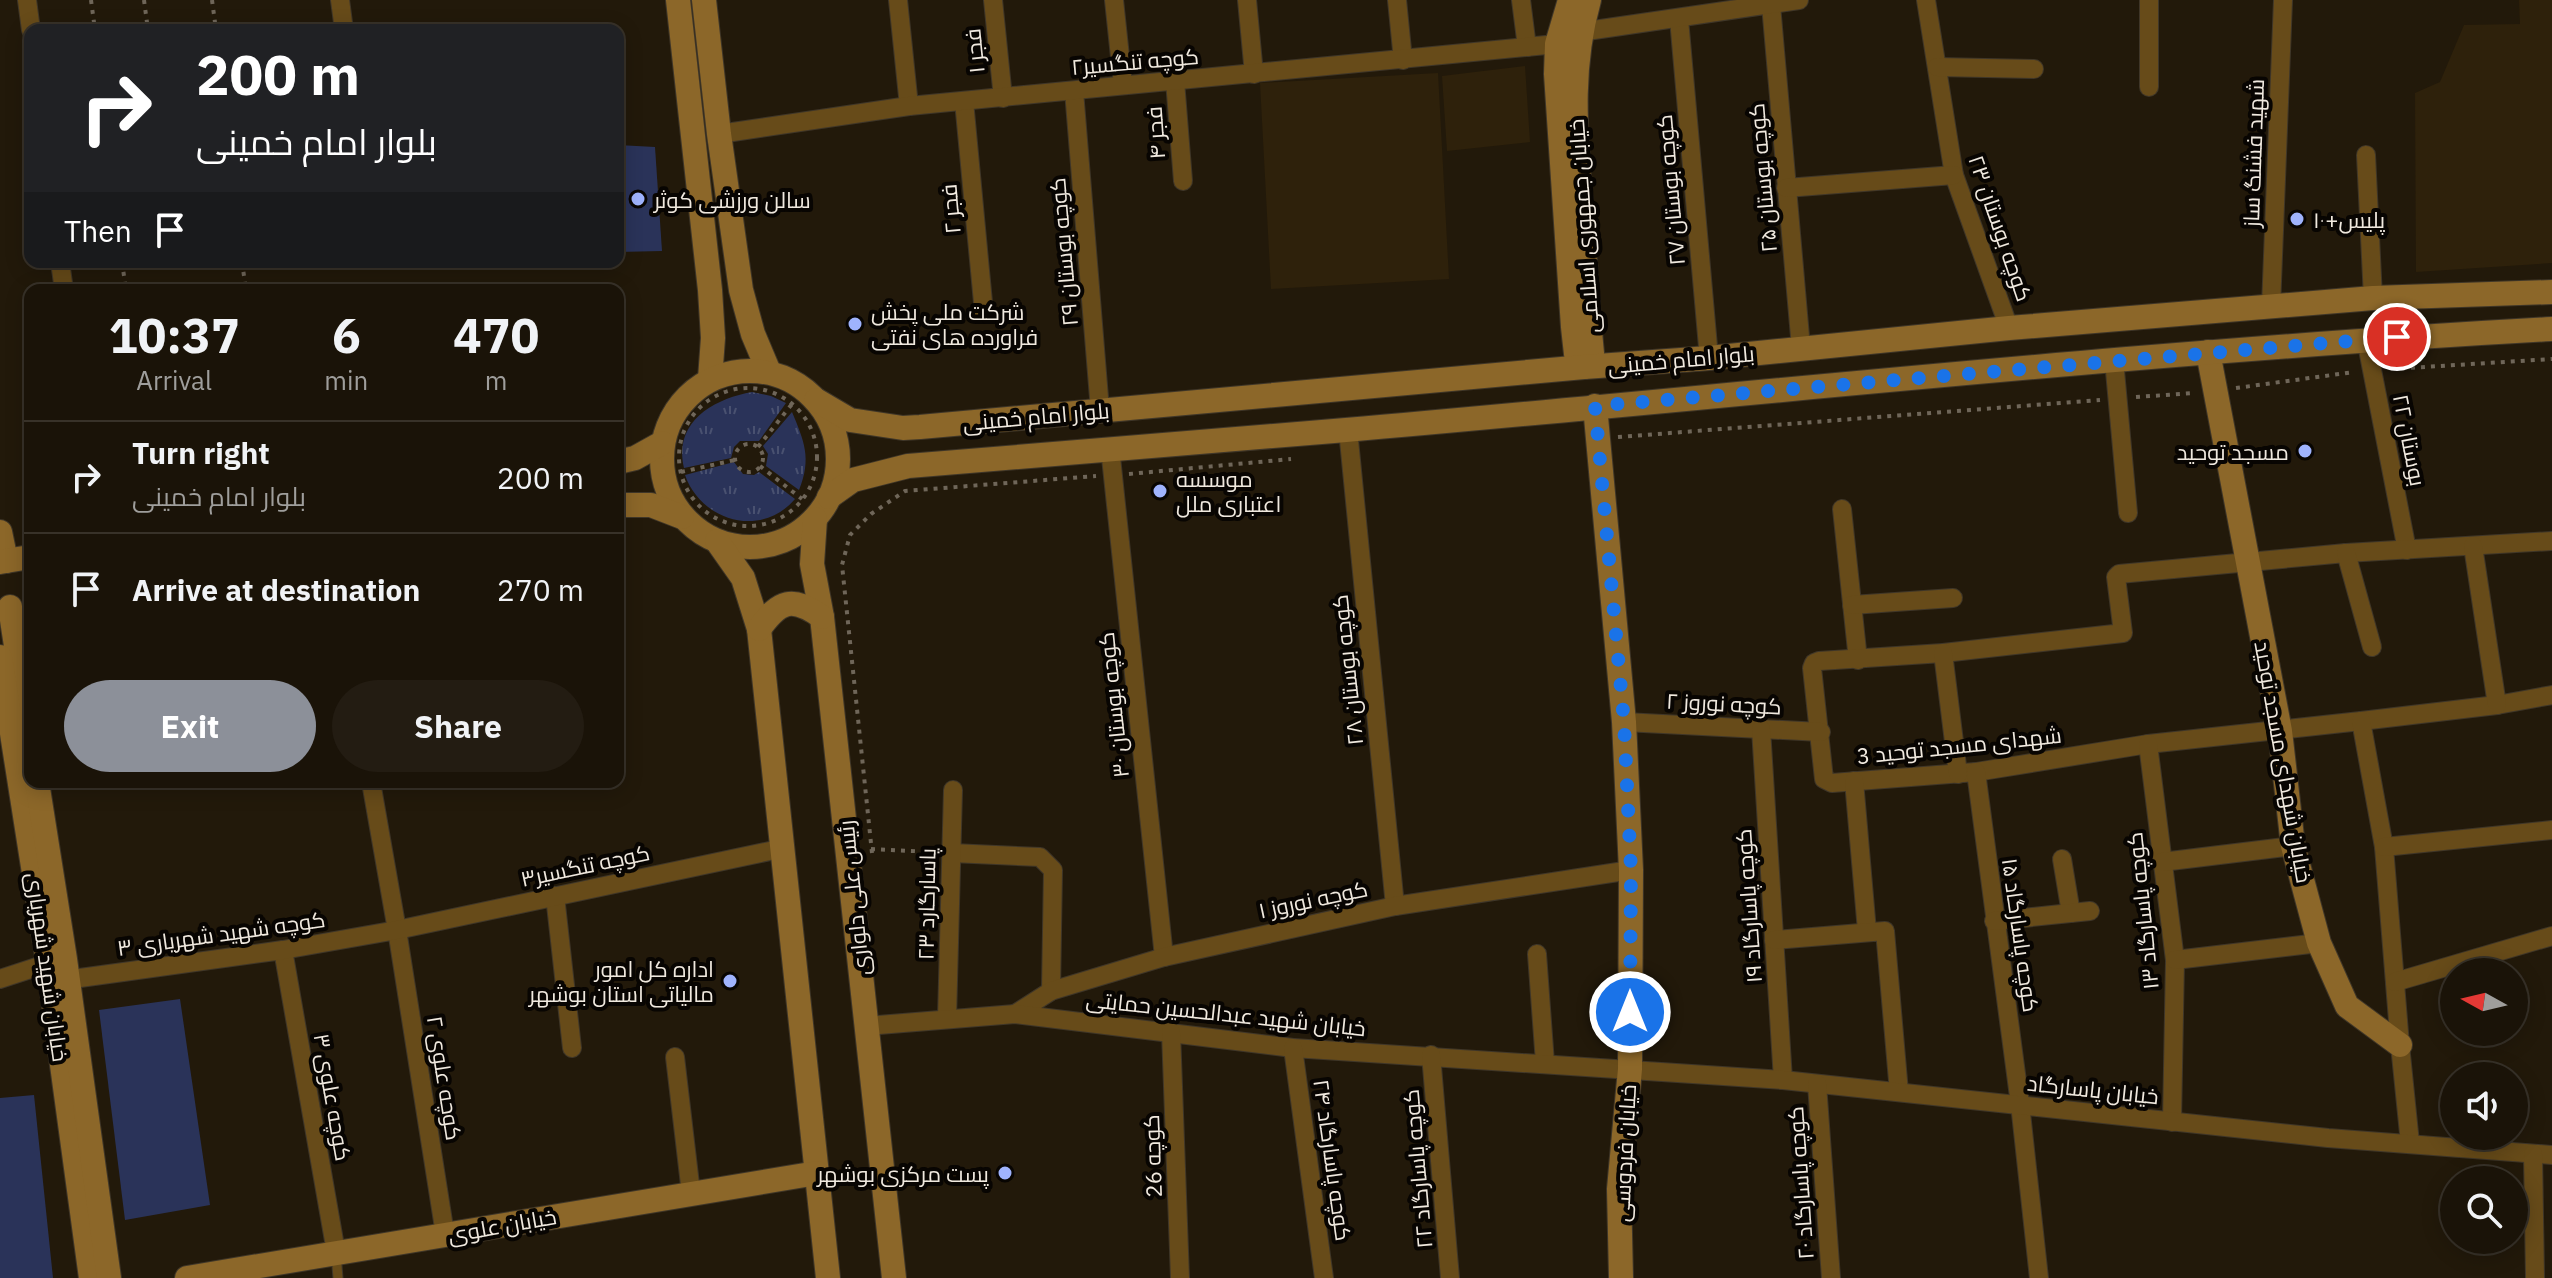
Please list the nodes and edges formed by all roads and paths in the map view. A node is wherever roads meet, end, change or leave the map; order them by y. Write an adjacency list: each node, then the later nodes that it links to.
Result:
1 (28, 0): 22 (street)
2 (91, 0): 23 (path)
3 (144, 0): 24 (path)
4 (212, 0): 25 (path)
5 (340, 0): 26 (street)
6 (678, 0): 46 (street)
7 (704, 0): 41 (street)
8 (898, 0): 40 (street)
9 (993, 0): 38 (street, فجر ۱)
10 (1114, 0): 35 (street)
11 (1247, 0): 33 (street)
12 (1397, 0): 30 (street)
13 (1521, 0): 29 (street)
14 (1570, 0): 28 (street, خیابان جمهوری اسلامی)
15 (1589, 0): 27 (street, خیابان جمهوری اسلامی)
16 (1799, 0): 20 (street)
17 (1926, 0): 31 (street, کوچه بوستان ۲۳)
18 (2149, 0): 36 (street)
19 (2283, 0): 50 (street, شهید فشنگ ساز)
20 (1771, 5): 21 (street); 45 (street, کوچه بوستان ۲۵)
21 (1679, 19): 27 (street); 58 (street, کوچه بوستان ۲۷)
22 (30, 24)
23 (94, 24)
24 (147, 24)
25 (215, 24)
26 (343, 24)
27 (1580, 32): 52 (street, خیابان جمهوری اسلامی)
28 (1557, 44): 29 (street, کوچه تنگسیر۲); 52 (street, خیابان جمهوری اسلامی)
29 (1527, 47): 30 (street, کوچه تنگسیر۲)
30 (1403, 60): 33 (street, کوچه تنگسیر۲)
31 (1937, 67): 32 (street); 43 (street, کوچه بوستان ۲۳)
32 (2034, 69)
33 (1254, 74): 34 (street, کوچه تنگسیر۲)
34 (1175, 81): 35 (street, کوچه تنگسیر۲); 44 (street, فجر ۴)
35 (1123, 85): 37 (street, کوچه تنگسیر۲)
36 (2149, 87)
37 (1074, 91): 38 (street, کوچه تنگسیر۲); 70 (street, کوچه بوستان ۲۹)
38 (1003, 98): 39 (street, کوچه تنگسیر۲)
39 (964, 101): 40 (street, کوچه تنگسیر۲); 51 (street, فجر ۲)
40 (909, 106): 41 (street, کوچه تنگسیر۲)
41 (719, 134): 47 (street)
42 (2366, 155): 49 (street)
43 (1954, 175): 45 (street); 53 (street, کوچه بوستان ۲۳)
44 (1183, 181)
45 (1786, 188): 56 (street, کوچه بوستان ۲۵)
46 (710, 290): 47 (street); 64 (street)
47 (741, 290): 63 (street)
48 (2552, 292): 49 (street, بلوار امام خمینی)
49 (2373, 298): 50 (street, بلوار امام خمینی)
50 (2271, 307): 53 (street, بلوار امام خمینی)
51 (984, 313)
52 (1581, 326): 61 (street, خیابان جمهوری اسلامی)
53 (2009, 328): 56 (street, بلوار امام خمینی)
54 (2552, 329): 55 (street, بلوار امام خمینی)
55 (2366, 339): 57 (street, بلوار امام خمینی); 62 (street, بوستان ۲۲)
56 (1801, 348): 58 (street, بلوار امام خمینی)
57 (2208, 352): 60 (street, بلوار امام خمینی); 65 (street, خیابان شهدای مسجد توحید)
58 (1709, 358): 61 (street, بلوار امام خمینی)
59 (2552, 359): 62 (path)
60 (2114, 360): 66 (street); 69 (street, بلوار امام خمینی)
61 (1584, 367): 70 (street, بلوار امام خمینی)
62 (2372, 370): 65 (path); 94 (street, بوستان ۲۲)
63 (769, 372): 64 (street); 67 (street, بلوار امام خمینی)
64 (710, 379): 74 (street)
65 (2214, 391): 66 (path); 98 (street, خیابان شهدای مسجد توحید)
66 (2117, 399): 73 (path); 88 (street)
67 (816, 400): 71 (street, بلوار امام خمینی); 84 (street)
68 (792, 404): 75 (path); 82 (path); 86 (path)
69 (1595, 406): 72 (street, بلوار امام خمینی); 73 (street, خیابان فردوسی)
70 (1100, 410): 71 (street, بلوار امام خمینی)
71 (903, 428): 81 (street)
72 (1348, 430): 76 (street, بلوار امام خمینی); 135 (street, کوچه بوستان ۲۸)
73 (1598, 439): 112 (street, خیابان فردوسی)
74 (662, 443): 79 (street); 89 (street)
75 (758, 447): 78 (path); 80 (path)
76 (1110, 448): 81 (street, بلوار امام خمینی); 83 (street, کوچه بوستان ۳۰)
77 (1291, 459): 83 (path)
78 (735, 460): 80 (path); 82 (path)
79 (624, 461)
80 (760, 466): 86 (path)
81 (908, 466): 84 (street, بلوار امام خمینی)
82 (681, 472): 86 (path)
83 (1113, 475): 128 (path); 146 (street, کوچه بوستان ۳۰)
84 (829, 497): 86 (street)
85 (624, 505): 89 (street)
86 (808, 509): 91 (street); 102 (street, رئیس علی دلواری)
87 (1842, 509): 100 (street)
88 (2128, 513)
89 (682, 517): 91 (street)
90 (0, 532): 97 (street)
91 (717, 541): 103 (street)
92 (2552, 541): 93 (street)
93 (2473, 546): 94 (street); 110 (street)
94 (2407, 550): 95 (street)
95 (2346, 553): 98 (street); 104 (street)
96 (24, 558): 97 (street)
97 (3, 561)
98 (2248, 561): 105 (street); 114 (street, خیابان شهدای مسجد توحید)
99 (1953, 598): 100 (street)
100 (1852, 605): 107 (street)
101 (13, 607): 108 (street)
102 (822, 617): 103 (street); 154 (street, رئیس علی دلواری)
103 (759, 629): 127 (street)
104 (2372, 647)
105 (1943, 653): 107 (street); 117 (street, کوچه پاسارگاد ۱۵)
106 (0, 657): 119 (street, خیابان شهید شهریاری)
107 (1858, 660): 115 (street)
108 (24, 690)
109 (2552, 695): 110 (street, شهدای مسجد توحید 3)
110 (2497, 705): 111 (street, شهدای مسجد توحید 3)
111 (2361, 721): 114 (street, شهدای مسجد توحید 3); 126 (street)
112 (1624, 722): 113 (street, کوچه نوروز ۲); 133 (street, خیابان فردوسی)
113 (1761, 729): 115 (street, کوچه نوروز ۲); 142 (street, کوچه پاسارگاد ۱۹)
114 (2280, 731): 116 (street, شهدای مسجد توحید 3); 125 (street, خیابان شهدای مسجد توحید)
115 (1821, 732): 118 (street, شهدای مسجد توحید 3)
116 (2148, 744): 117 (street, شهدای مسجد توحید 3); 131 (street, کوچه پاسارگاد ۱۳)
117 (1967, 773): 118 (street, شهدای مسجد توحید 3); 138 (street, کوچه پاسارگاد ۱۵)
118 (1854, 781): 140 (street)
119 (24, 787)
120 (24, 788): 148 (street, خیابان شهید شهریاری)
121 (38, 788): 148 (street, خیابان شهید شهریاری)
122 (372, 788): 139 (street, کوچه علوی ۲)
123 (953, 790): 129 (street, پاسارگارد ۲۳)
124 (2552, 830): 126 (street)
125 (2293, 846): 131 (street); 143 (street, خیابان شهدای مسجد توحید)
126 (2384, 847): 150 (street)
127 (784, 848): 134 (street, کوچه تنگسیر۳); 170 (street)
128 (871, 849): 129 (path); 132 (path)
129 (952, 853): 151 (street); 153 (street, پاسارگارد ۲۳)
130 (2062, 859): 137 (street)
131 (2162, 862): 147 (street, کوچه پاسارگاد ۱۳)
132 (873, 865)
133 (1631, 870): 135 (street, کوچه نوروز ۱); 162 (street, خیابان فردوسی)
134 (555, 896): 139 (street, کوچه تنگسیر۳); 157 (street)
135 (1395, 906): 146 (street, کوچه نوروز ۱)
136 (2090, 911): 137 (street)
137 (2071, 913): 138 (street)
138 (1994, 921): 166 (street, کوچه پاسارگاد ۱۵)
139 (397, 930): 144 (street, کوچه شهید شهریاری ۳); 172 (street, کوچه علوی ۲)
140 (1867, 931): 142 (street); 165 (street)
141 (2552, 936): 150 (street)
142 (1774, 940): 163 (street, کوچه پاسارگاد ۱۹)
143 (2319, 943): 147 (street); 156 (street, خیابان شهدای مسجد توحید)
144 (283, 950): 148 (street, کوچه شهید شهریاری ۳); 173 (street, کوچه علوی ۳)
145 (1537, 954): 161 (street)
146 (1164, 957): 151 (street, کوچه نوروز ۱)
147 (2175, 960): 167 (street, کوچه پاسارگاد ۱۳)
148 (58, 971): 149 (street, کوچه شهید شهریاری ۳); 174 (street, خیابان شهید شهریاری); 175 (street, خیابان شهید شهریاری)
149 (0, 979)
150 (2395, 982): 156 (street)
151 (1051, 991): 152 (street, کوچه نوروز ۱)
152 (1015, 1014): 153 (street, خیابان شهید عبدالحسین حمایتی); 155 (street, خیابان شهید عبدالحسین حمایتی)
153 (947, 1019): 154 (street, خیابان شهید عبدالحسین حمایتی)
154 (866, 1026): 179 (street, رئیس علی دلواری)
155 (1171, 1032): 158 (street, خیابان شهید عبدالحسین حمایتی); 180 (street, کوچه 26)
156 (2400, 1045): 168 (street)
157 (572, 1048)
158 (1293, 1048): 159 (street, خیابان شهید عبدالحسین حمایتی); 181 (street, کوچه پاسارگاد ۲۴)
159 (1431, 1055): 161 (street, خیابان شهید عبدالحسین حمایتی); 182 (street, کوچه پاسارگاد ۲۲)
160 (675, 1057): 171 (street)
161 (1545, 1063): 162 (street, خیابان شهید عبدالحسین حمایتی)
162 (1630, 1069): 163 (street, خیابان پاسارگاد); 183 (street, خیابان فردوسی)
163 (1783, 1080): 164 (street, خیابان پاسارگاد)
164 (1817, 1084): 165 (street, خیابان پاسارگاد); 184 (street, کوچه پاسارگاد ۲۰)
165 (1899, 1092): 166 (street, خیابان پاسارگاد)
166 (2020, 1104): 167 (street, خیابان پاسارگاد); 185 (street, کوچه پاسارگاد ۱۵)
167 (2172, 1122): 168 (street, خیابان پاسارگاد)
168 (2410, 1143): 169 (street, خیابان پاسارگاد)
169 (2543, 1155): 186 (street)
170 (817, 1173): 171 (street, خیابان علوی); 178 (street)
171 (691, 1193): 172 (street, خیابان علوی)
172 (445, 1234): 173 (street, خیابان علوی)
173 (336, 1252): 176 (street, خیابان علوی); 177 (lane)
174 (91, 1278)
175 (109, 1278)
176 (187, 1278)
177 (338, 1278)
178 (828, 1278)
179 (894, 1278)
180 (1180, 1278)
181 (1324, 1278)
182 (1450, 1278)
183 (1621, 1278)
184 (1831, 1278)
185 (2039, 1278)
186 (2535, 1278)

